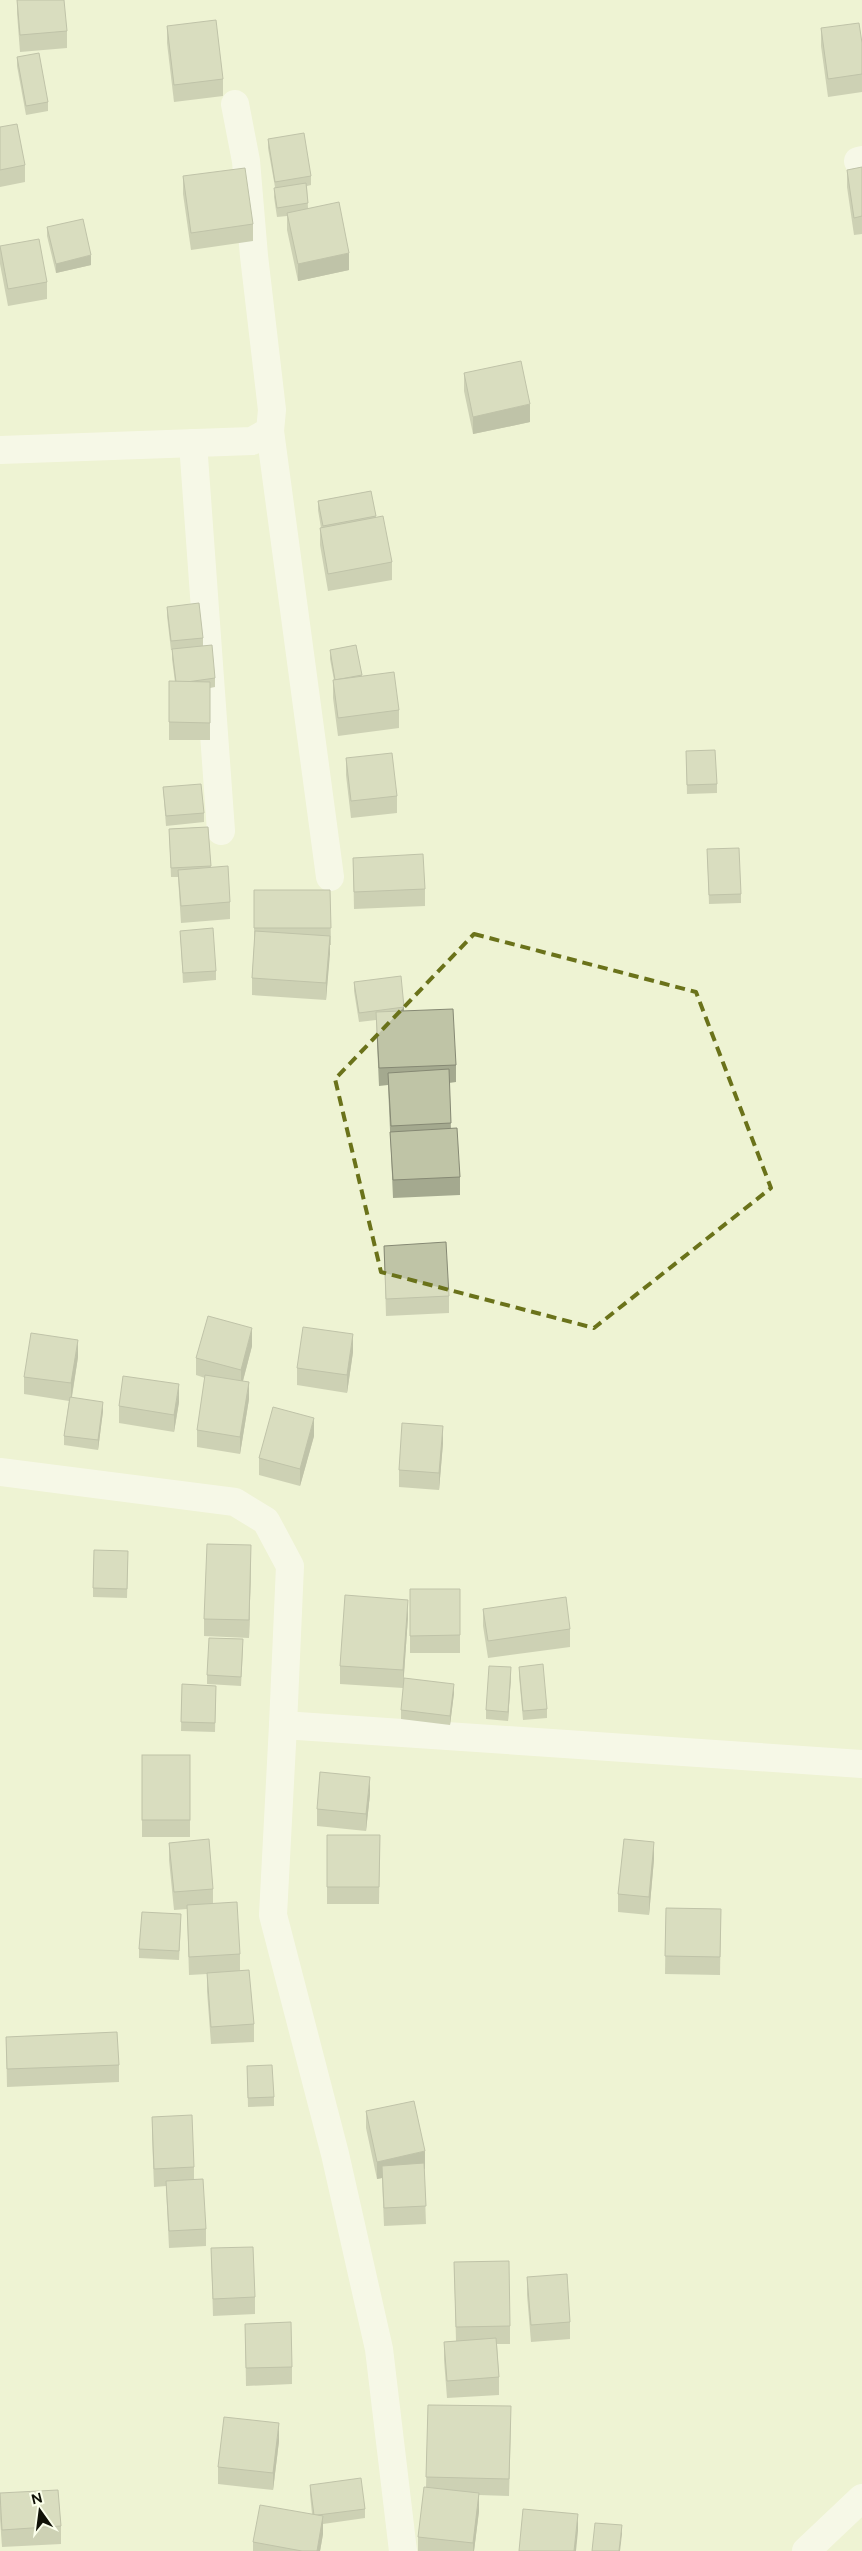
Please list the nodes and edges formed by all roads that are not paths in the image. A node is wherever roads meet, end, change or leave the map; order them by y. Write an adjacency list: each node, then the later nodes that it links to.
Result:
1 (235, 104): 2 (street)
2 (270, 431): 3 (street); 6 (street)
3 (193, 443): 4 (street); 5 (street)
4 (0, 450)
5 (221, 831)
6 (330, 878)
7 (0, 1472): 8 (street)
8 (283, 1725): 9 (street); 11 (street)
9 (862, 1764)
10 (862, 2498): 12 (street)
11 (403, 2551)
12 (806, 2551)

